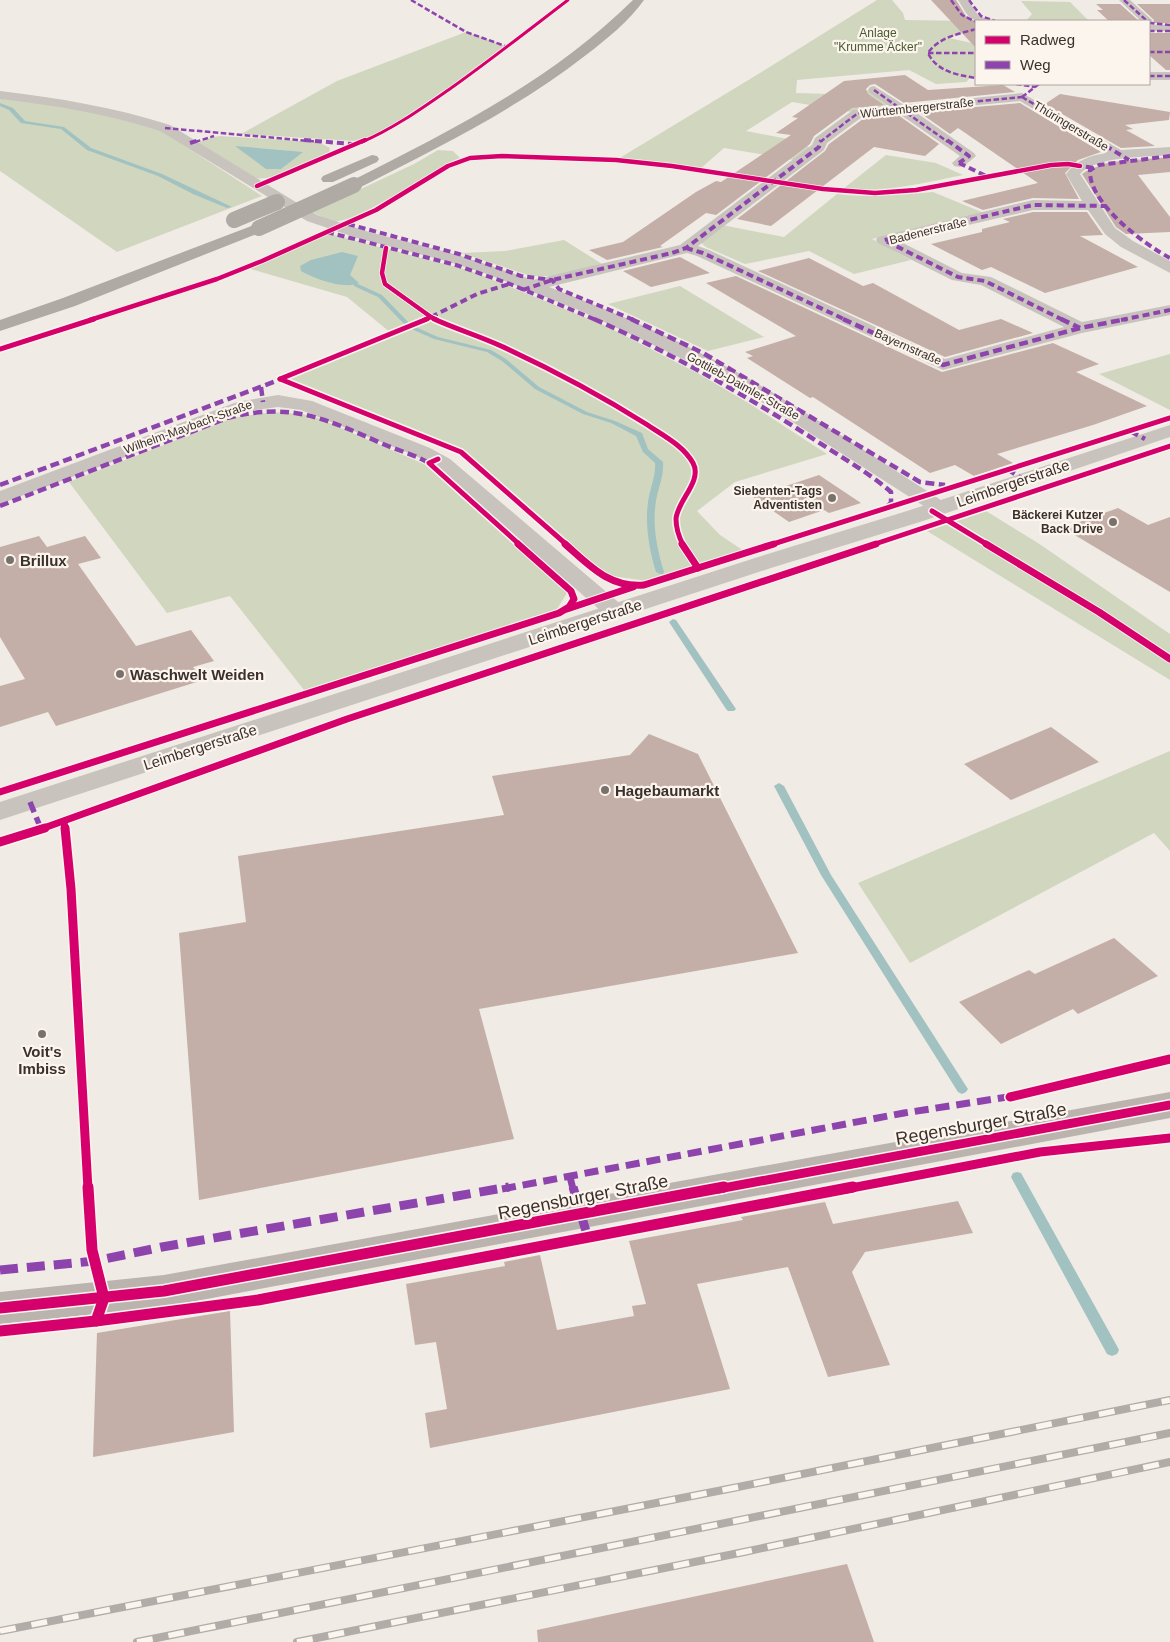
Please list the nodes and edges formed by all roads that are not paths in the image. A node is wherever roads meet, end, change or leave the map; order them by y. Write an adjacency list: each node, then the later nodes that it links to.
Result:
1 (639, 0): 29 (highway, bridge)
2 (962, 0): 4 (street)
3 (1124, 0): 5 (street)
4 (982, 20)
5 (1145, 20)
6 (1150, 25): 7 (street)
7 (1170, 28)
8 (1150, 76): 9 (street)
9 (1170, 76)
10 (1038, 85): 13 (street)
11 (874, 90): 14 (street)
12 (0, 95): 25 (street, Gottlieb-Daimler-Straße)
13 (1022, 97): 14 (street, Württembergerstraße); 17 (street, Thüringerstraße)
14 (901, 109): 18 (street); 22 (street, Württembergerstraße)
15 (386, 151): 19 (highway)
16 (1170, 151): 17 (street)
17 (1121, 156): 21 (street)
18 (958, 163)
19 (311, 187)
20 (294, 194): 24 (highway, bridge)
21 (1092, 206): 23 (street); 30 (street, Badenerstraße)
22 (686, 248): 25 (street, Württembergerstraße); 30 (street, Bayernstraße)
23 (1170, 268)
24 (108, 270)
25 (534, 285): 33 (street, Gottlieb-Daimler-Straße)
26 (18, 303): 27 (highway)
27 (0, 310)
28 (1170, 310): 30 (street, Bayernstraße)
29 (0, 326)
30 (1080, 328)
31 (1170, 431): 33 (street, Leimbergerstraße)
32 (0, 498): 34 (street, Wilhelm-Maybach-Straße)
33 (940, 508): 34 (street, Leimbergerstraße)
34 (616, 612): 35 (street, Leimbergerstraße)
35 (0, 811)
36 (1170, 1105): 37 (main road, Regensburger Straße)
37 (0, 1308)

